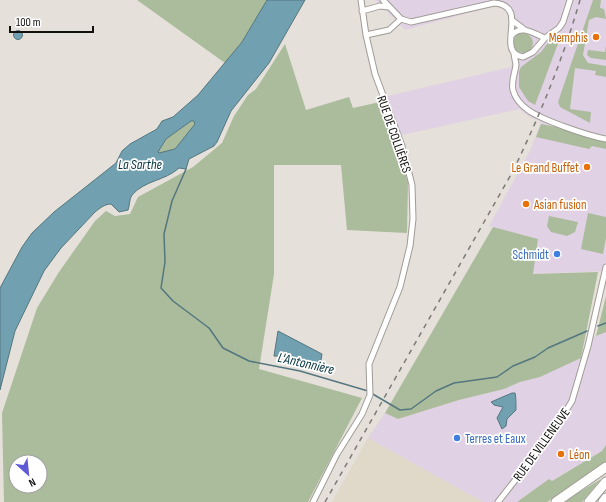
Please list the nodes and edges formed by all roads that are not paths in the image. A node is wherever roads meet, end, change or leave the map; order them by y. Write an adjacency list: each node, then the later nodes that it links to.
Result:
1 (361, 0): 5 (street, RUE DE COLLIÈRES)
2 (383, 0): 4 (street)
3 (570, 0): 12 (street)
4 (389, 7): 5 (street); 6 (street)
5 (362, 11): 10 (street, RUE DE COLLIÈRES)
6 (401, 19): 7 (street); 10 (street)
7 (513, 21): 8 (street); 11 (street)
8 (525, 30): 9 (street); 11 (street)
9 (533, 34): 12 (street); 13 (street)
10 (366, 35): 23 (street, RUE DE COLLIÈRES)
11 (512, 36): 14 (street)
12 (545, 38): 13 (street)
13 (535, 49): 15 (street)
14 (514, 53): 15 (street); 16 (street)
15 (526, 56): 16 (street)
16 (516, 65): 17 (street)
17 (606, 139)
18 (606, 267): 24 (street, RUE DE VILLENEUVE)
19 (606, 467): 25 (highway)
20 (606, 482): 26 (highway)
21 (606, 487): 27 (highway)
22 (606, 498): 28 (highway)
23 (313, 502)
24 (498, 502)
25 (556, 502)
26 (589, 502)
27 (594, 502)
28 (603, 502)

